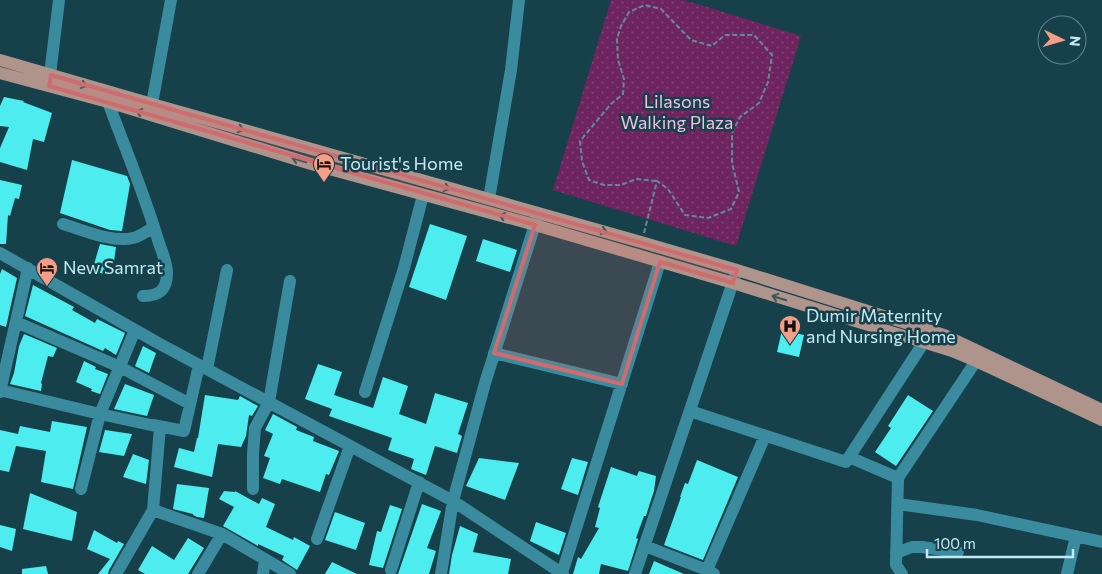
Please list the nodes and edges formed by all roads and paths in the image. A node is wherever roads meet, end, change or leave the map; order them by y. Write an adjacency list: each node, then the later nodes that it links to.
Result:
1 (59, 0): 6 (street)
2 (171, 0): 8 (street)
3 (519, 0): 14 (street)
4 (0, 60): 6 (main road)
5 (0, 73): 6 (main road)
6 (50, 80): 7 (main road); 8 (main road, one-way to 8)
7 (108, 102): 9 (main road, one-way to 7); 18 (street)
8 (152, 104): 9 (main road, one-way to 9)
9 (253, 140): 10 (main road); 12 (main road, one-way to 9)
10 (401, 174): 12 (main road); 14 (main road, one-way to 14)
11 (657, 181): 11 (path); 19 (path)
12 (397, 188): 13 (main road)
13 (423, 195): 17 (main road, one-way to 13); 38 (street)
14 (489, 199): 15 (main road)
15 (539, 212): 17 (street); 19 (main road, one-way to 19)
16 (63, 224): 18 (street)
17 (535, 225): 21 (main road); 32 (street)
18 (154, 227): 27 (street)
19 (641, 242): 24 (main road)
20 (0, 253): 22 (street)
21 (660, 262): 26 (main road); 36 (street)
22 (28, 268): 28 (street); 30 (street)
23 (227, 270): 35 (street)
24 (737, 270): 26 (street); 41 (main road)
25 (290, 281): 39 (street)
26 (732, 283): 31 (main road, one-way to 26); 42 (street)
27 (143, 296)
28 (14, 328): 29 (street); 34 (street); 37 (street)
29 (0, 330)
30 (135, 330): 34 (street); 35 (street)
31 (924, 342): 33 (main road); 48 (street)
32 (494, 353): 36 (street); 53 (street)
33 (976, 361): 44 (main road); 49 (street)
34 (120, 367): 40 (street); 43 (street)
35 (203, 367): 39 (street); 40 (street)
36 (622, 384): 71 (street)
37 (0, 391): 43 (street)
38 (365, 392)
39 (269, 402): 47 (street); 51 (street)
40 (190, 404): 45 (street)
41 (1102, 410)
42 (690, 412): 46 (street); 60 (street)
43 (100, 414): 45 (street); 52 (street)
44 (1102, 420)
45 (153, 425): 55 (street)
46 (765, 436): 48 (street); 65 (street)
47 (350, 446): 50 (street); 58 (street)
48 (849, 457): 49 (street)
49 (898, 478): 54 (street)
50 (419, 482): 53 (street); 64 (street)
51 (253, 488)
52 (81, 489)
53 (453, 501): 70 (street); 71 (street)
54 (898, 504): 57 (street); 61 (street)
55 (153, 510): 56 (street); 66 (street)
56 (222, 534): 63 (street); 67 (street)
57 (1076, 536): 59 (street); 74 (street)
58 (317, 539)
59 (1102, 542)
60 (645, 546): 65 (street); 72 (street)
61 (896, 552): 62 (street); 73 (street)
62 (958, 552)
63 (265, 559): 68 (street); 69 (street)
64 (391, 570)
65 (710, 572)
66 (116, 574)
67 (198, 574)
68 (263, 574)
69 (290, 574)
70 (442, 574)
71 (563, 574)
72 (635, 574)
73 (902, 574)
74 (1067, 574)

